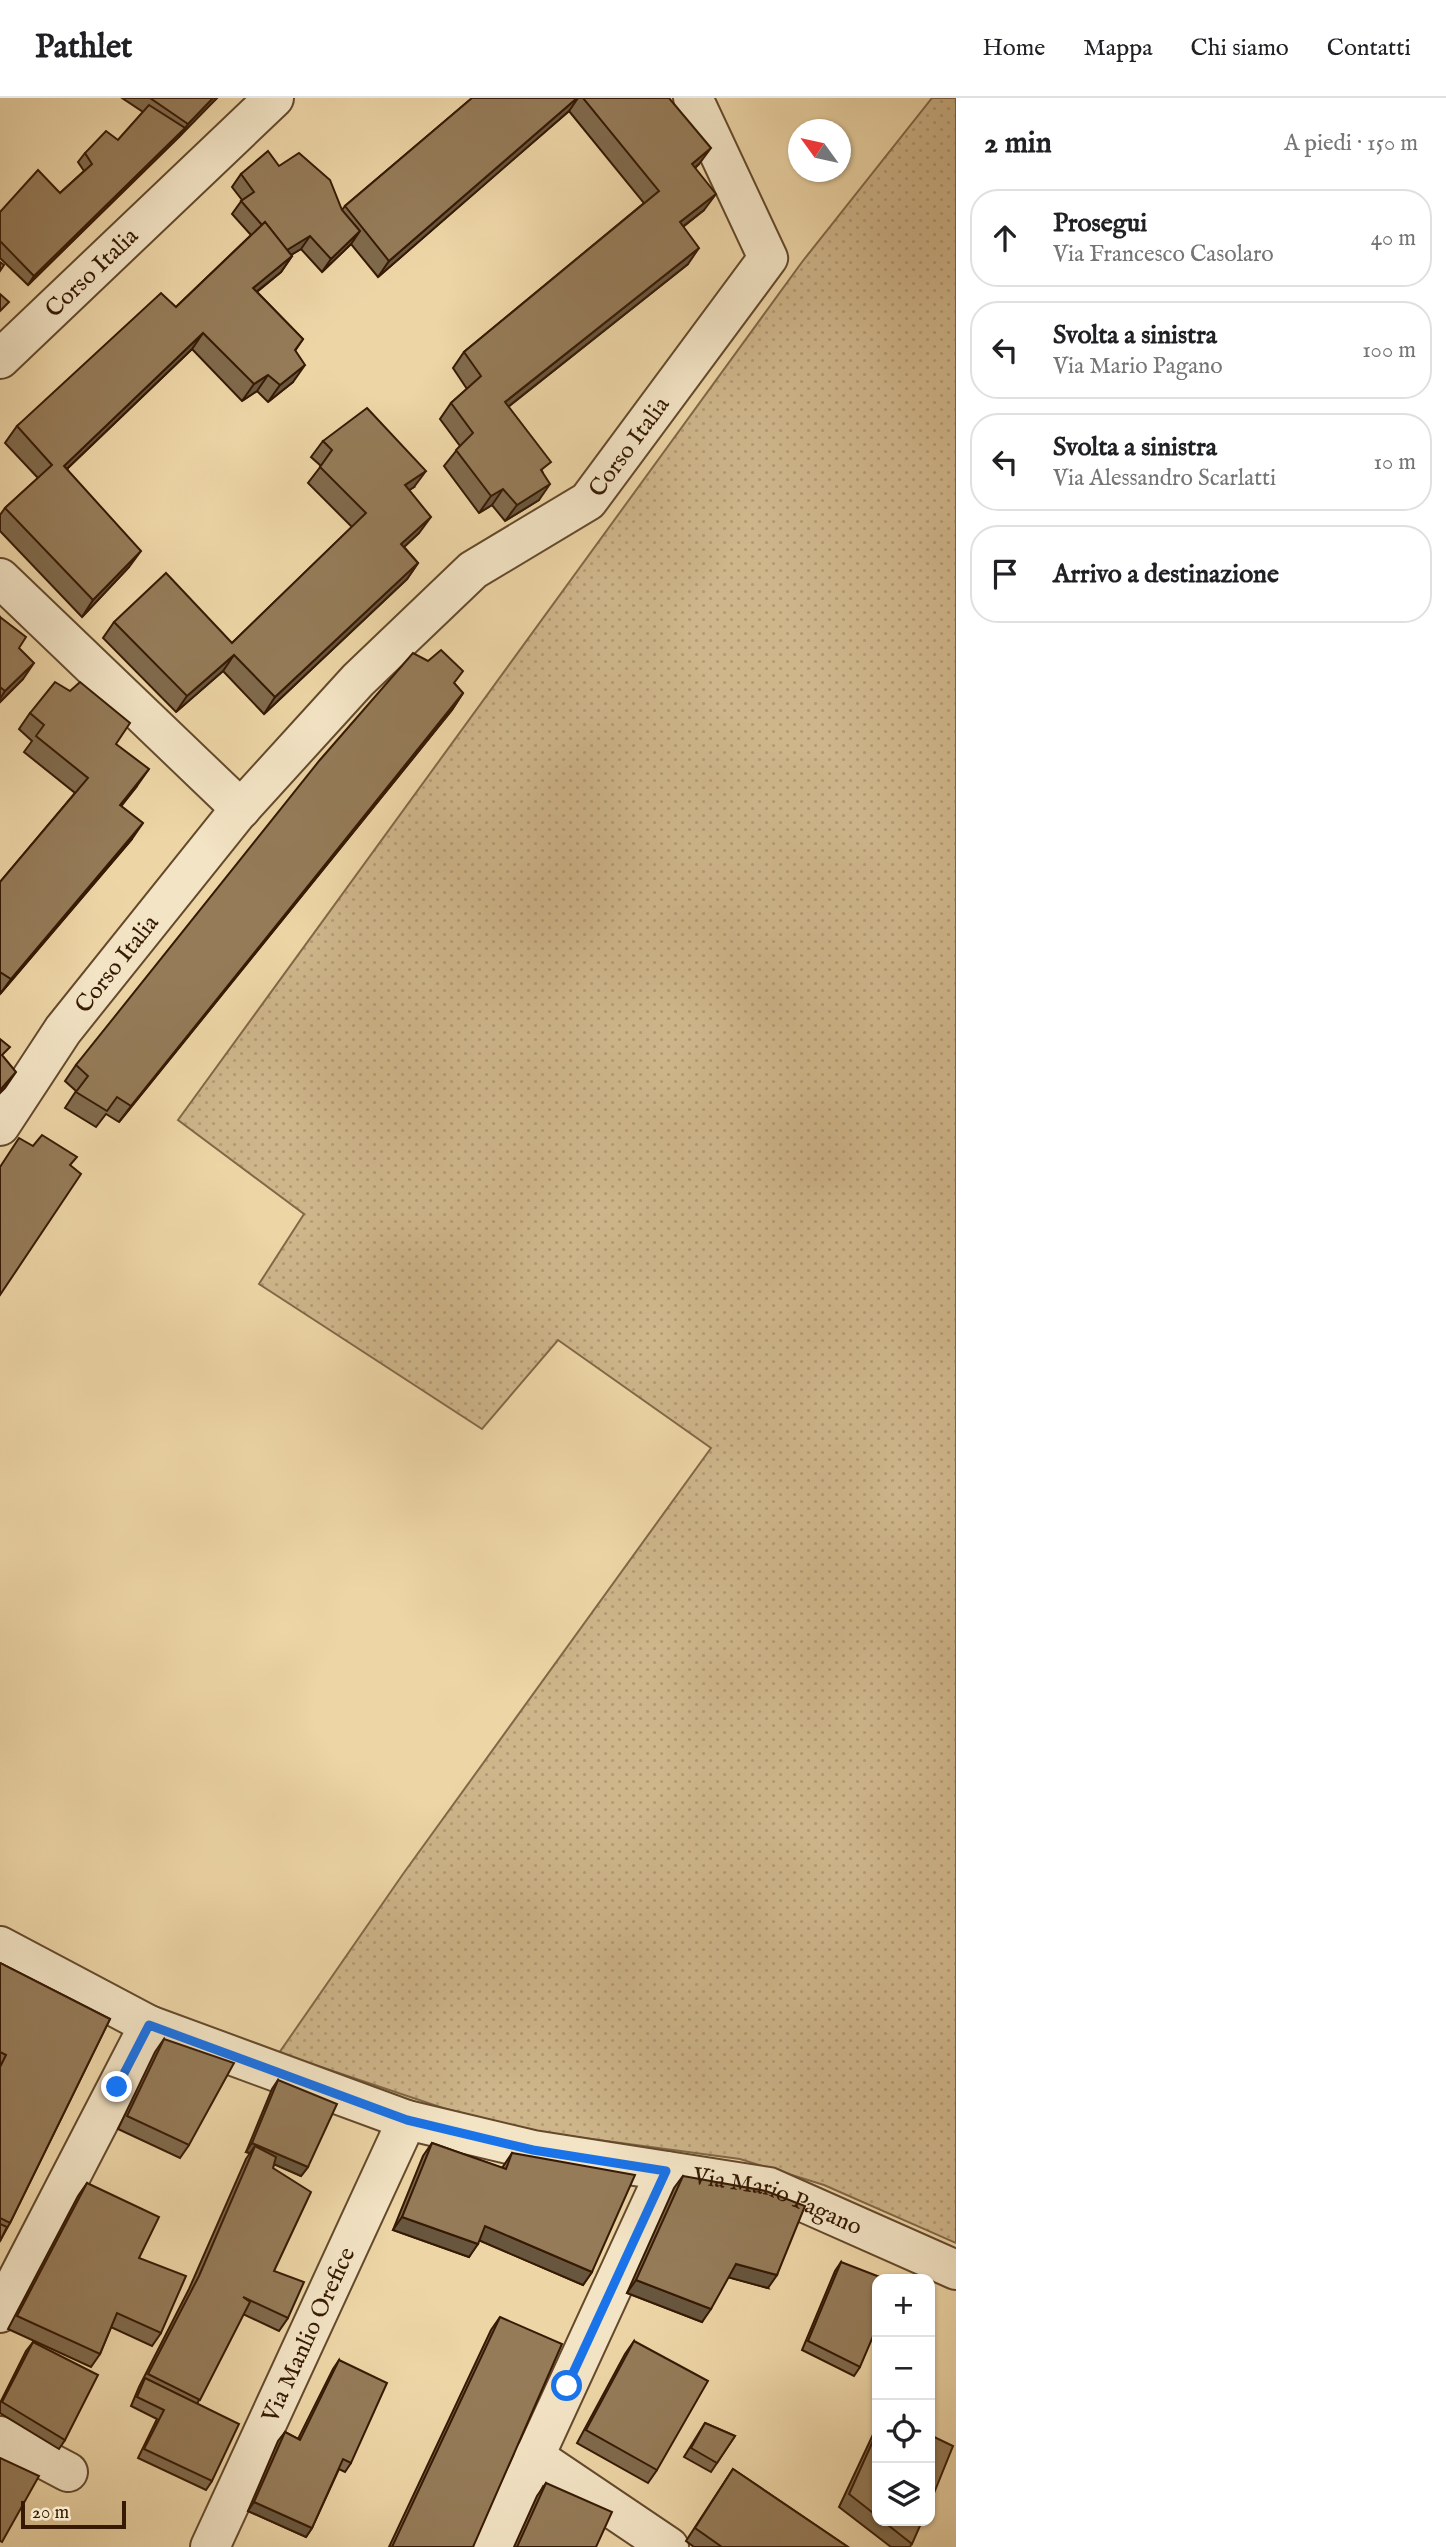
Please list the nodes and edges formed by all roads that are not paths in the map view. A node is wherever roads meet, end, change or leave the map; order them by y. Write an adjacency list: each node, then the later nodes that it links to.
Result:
1 (274, 98): 3 (street, Corso Italia)
2 (693, 98): 5 (street, Corso Italia)
3 (0, 359)
4 (0, 578): 5 (street)
5 (241, 809): 6 (street, Corso Italia)
6 (0, 1126)
7 (0, 1946): 8 (street, Via Mario Pagano)
8 (149, 2025): 9 (street, Via Mario Pagano); 12 (street)
9 (407, 2120): 10 (street, Via Mario Pagano); 16 (street, Via Manlio Orefice)
10 (666, 2171): 11 (street, Via Mario Pagano); 14 (street)
11 (956, 2270)
12 (0, 2314)
13 (0, 2436): 15 (street)
14 (534, 2456): 17 (street); 18 (street)
15 (68, 2472)
16 (210, 2547)
17 (493, 2547)
18 (669, 2547)

